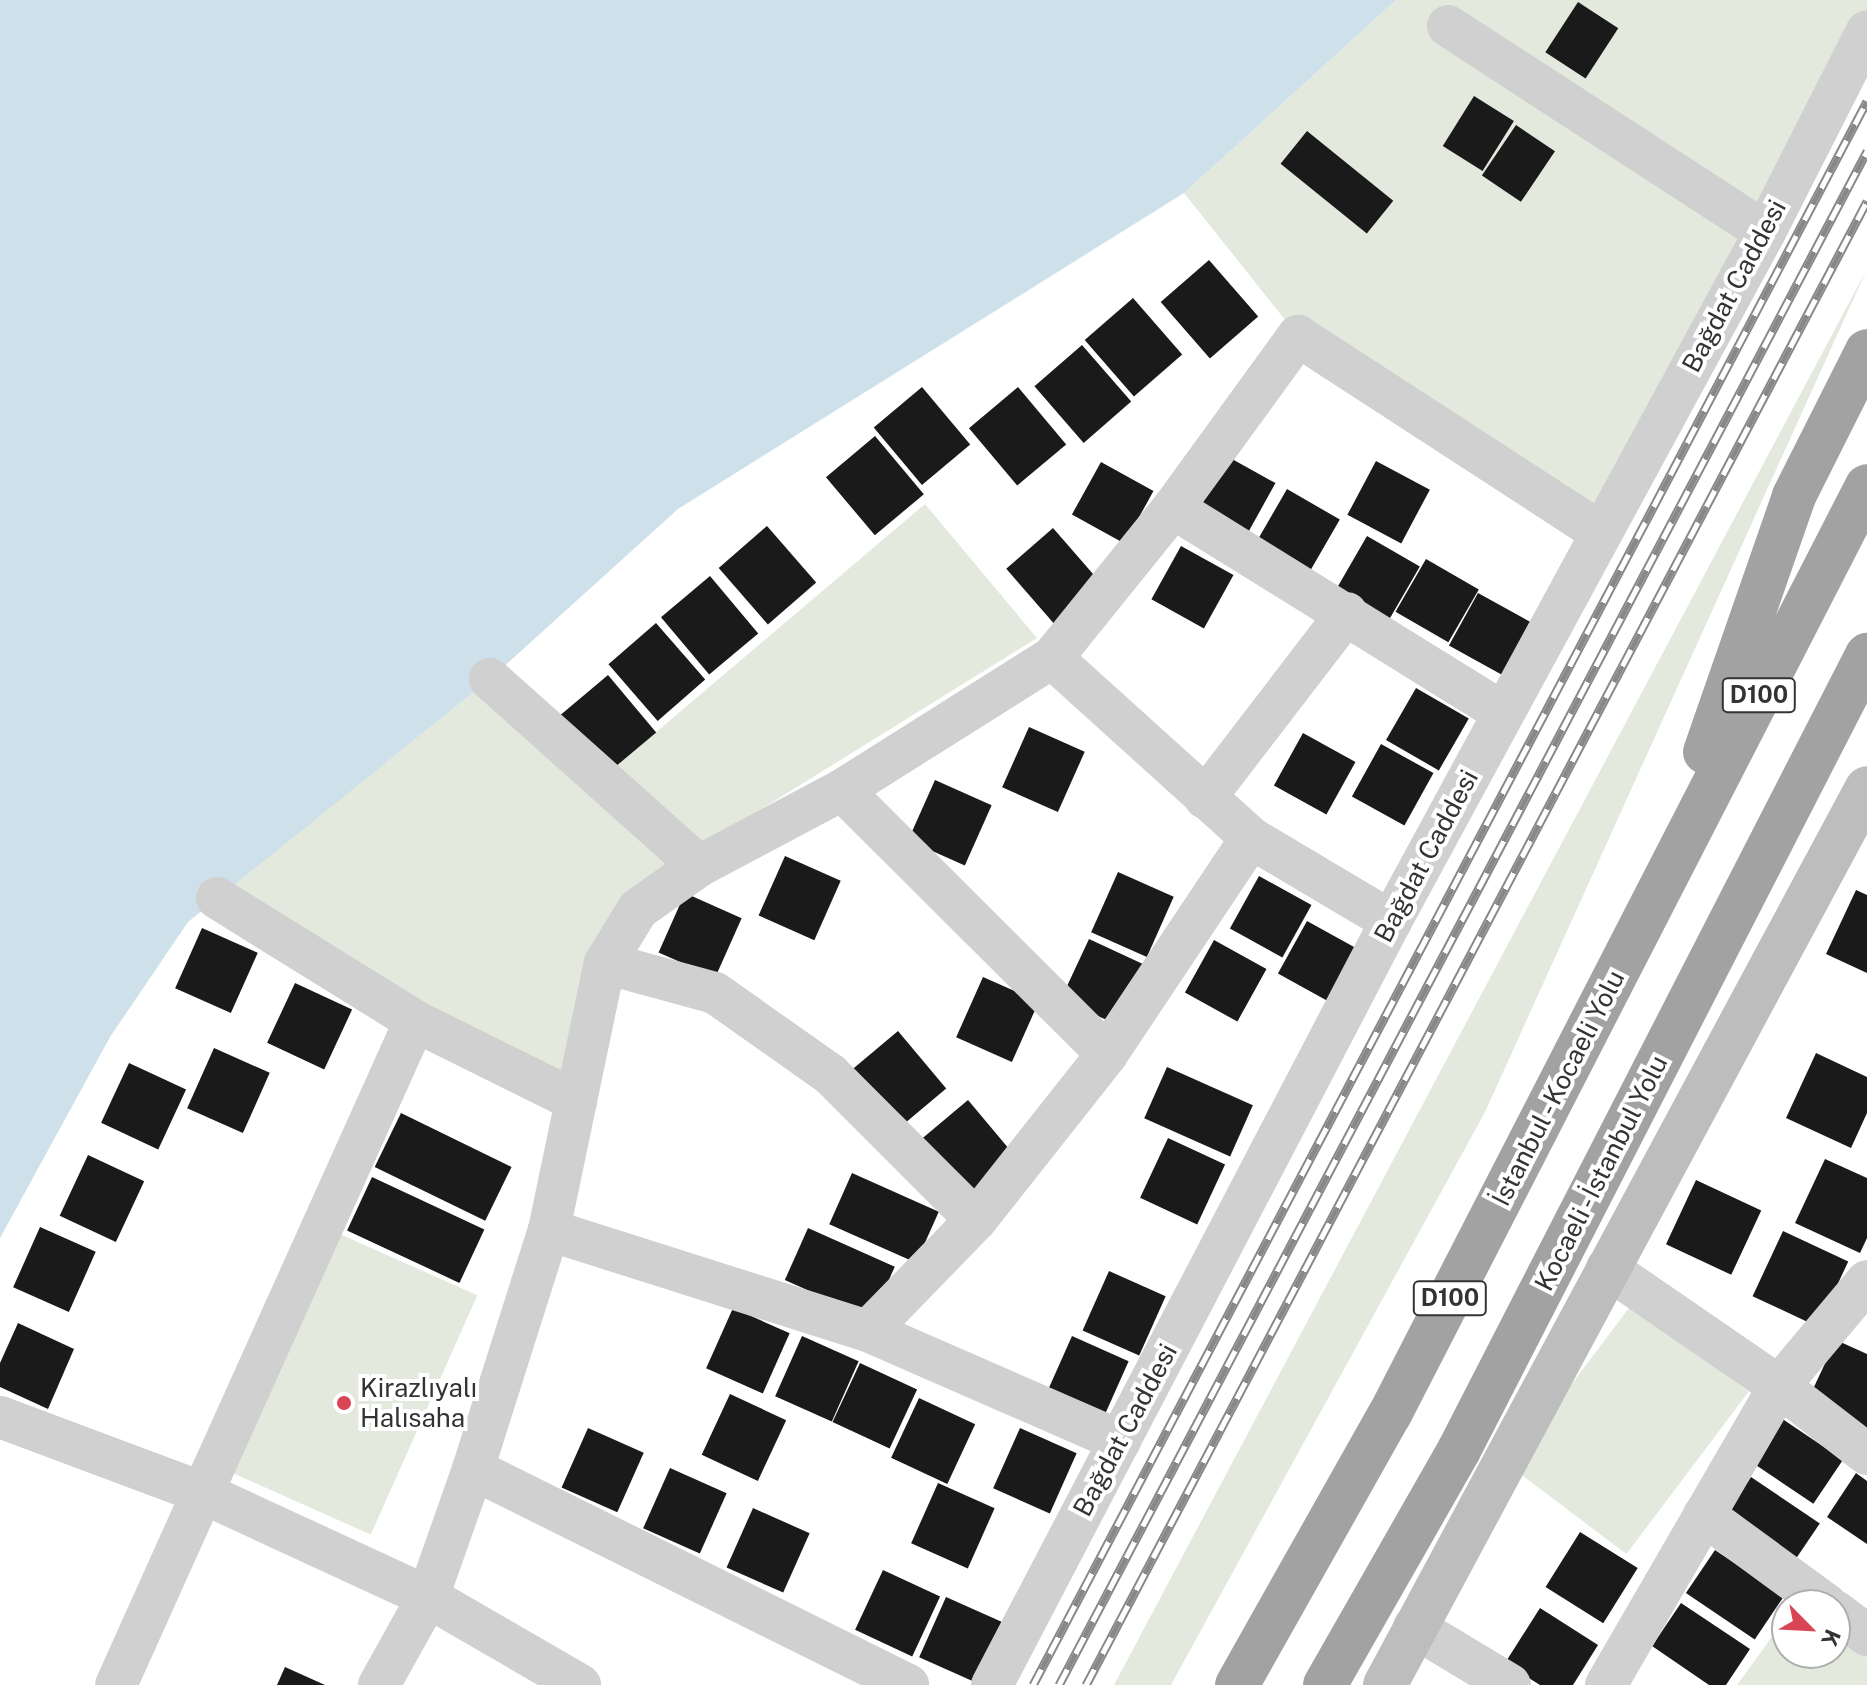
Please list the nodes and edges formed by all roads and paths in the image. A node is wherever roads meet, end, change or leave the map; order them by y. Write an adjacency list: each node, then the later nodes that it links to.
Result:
1 (1448, 26): 3 (street)
2 (1867, 31): 3 (street, Bağdat Caddesi)
3 (1765, 232): 7 (street, Bağdat Caddesi)
4 (1867, 351): 20 (highway)
5 (1867, 486): 20 (highway, İstanbul - Kocaeli Yolu / D100)
6 (1173, 508): 7 (street); 8 (street); 10 (street)
7 (1601, 533): 13 (street, Bağdat Caddesi)
8 (1347, 613): 13 (street); 15 (street)
9 (1867, 655): 22 (highway, Kocaeli - İstanbul Yolu / D100)
10 (1052, 658): 14 (street); 15 (street)
11 (490, 679): 18 (street)
12 (1867, 710): 22 (highway)
13 (1502, 712): 21 (street, Bağdat Caddesi)
14 (842, 790): 18 (street); 25 (street)
15 (1205, 798): 17 (street)
16 (1860, 816): 29 (main road)
17 (1251, 838): 21 (street); 25 (street)
18 (699, 866): 23 (street)
19 (217, 898): 24 (street)
20 (1652, 905): 47 (highway, İstanbul - Kocaeli Yolu / D100)
21 (1391, 921): 34 (street, Bağdat Caddesi)
22 (1716, 947): 48 (highway, Kocaeli - İstanbul Yolu / D100)
23 (605, 963): 26 (street); 27 (street)
24 (415, 1021): 26 (street); 37 (street)
25 (1107, 1054): 27 (street)
26 (576, 1101): 28 (street)
27 (976, 1220): 31 (street)
28 (549, 1230): 31 (street); 36 (street)
29 (1607, 1268): 32 (street); 41 (main road)
30 (1867, 1281): 32 (street)
31 (868, 1331): 34 (street)
32 (1779, 1386): 35 (street); 38 (street)
33 (0, 1417): 37 (street)
34 (1120, 1441): 46 (street, Bağdat Caddesi)
35 (1867, 1454)
36 (473, 1469): 40 (street); 45 (street)
37 (203, 1493): 40 (street); 42 (street)
38 (1704, 1515): 39 (street); 51 (street)
39 (1805, 1589)
40 (428, 1597): 43 (street); 44 (street)
41 (1414, 1627): 49 (main road); 50 (street)
42 (116, 1685)
43 (379, 1685)
44 (580, 1685)
45 (908, 1685)
46 (992, 1685)
47 (1237, 1685)
48 (1325, 1685)
49 (1385, 1685)
50 (1510, 1685)
51 (1606, 1685)

